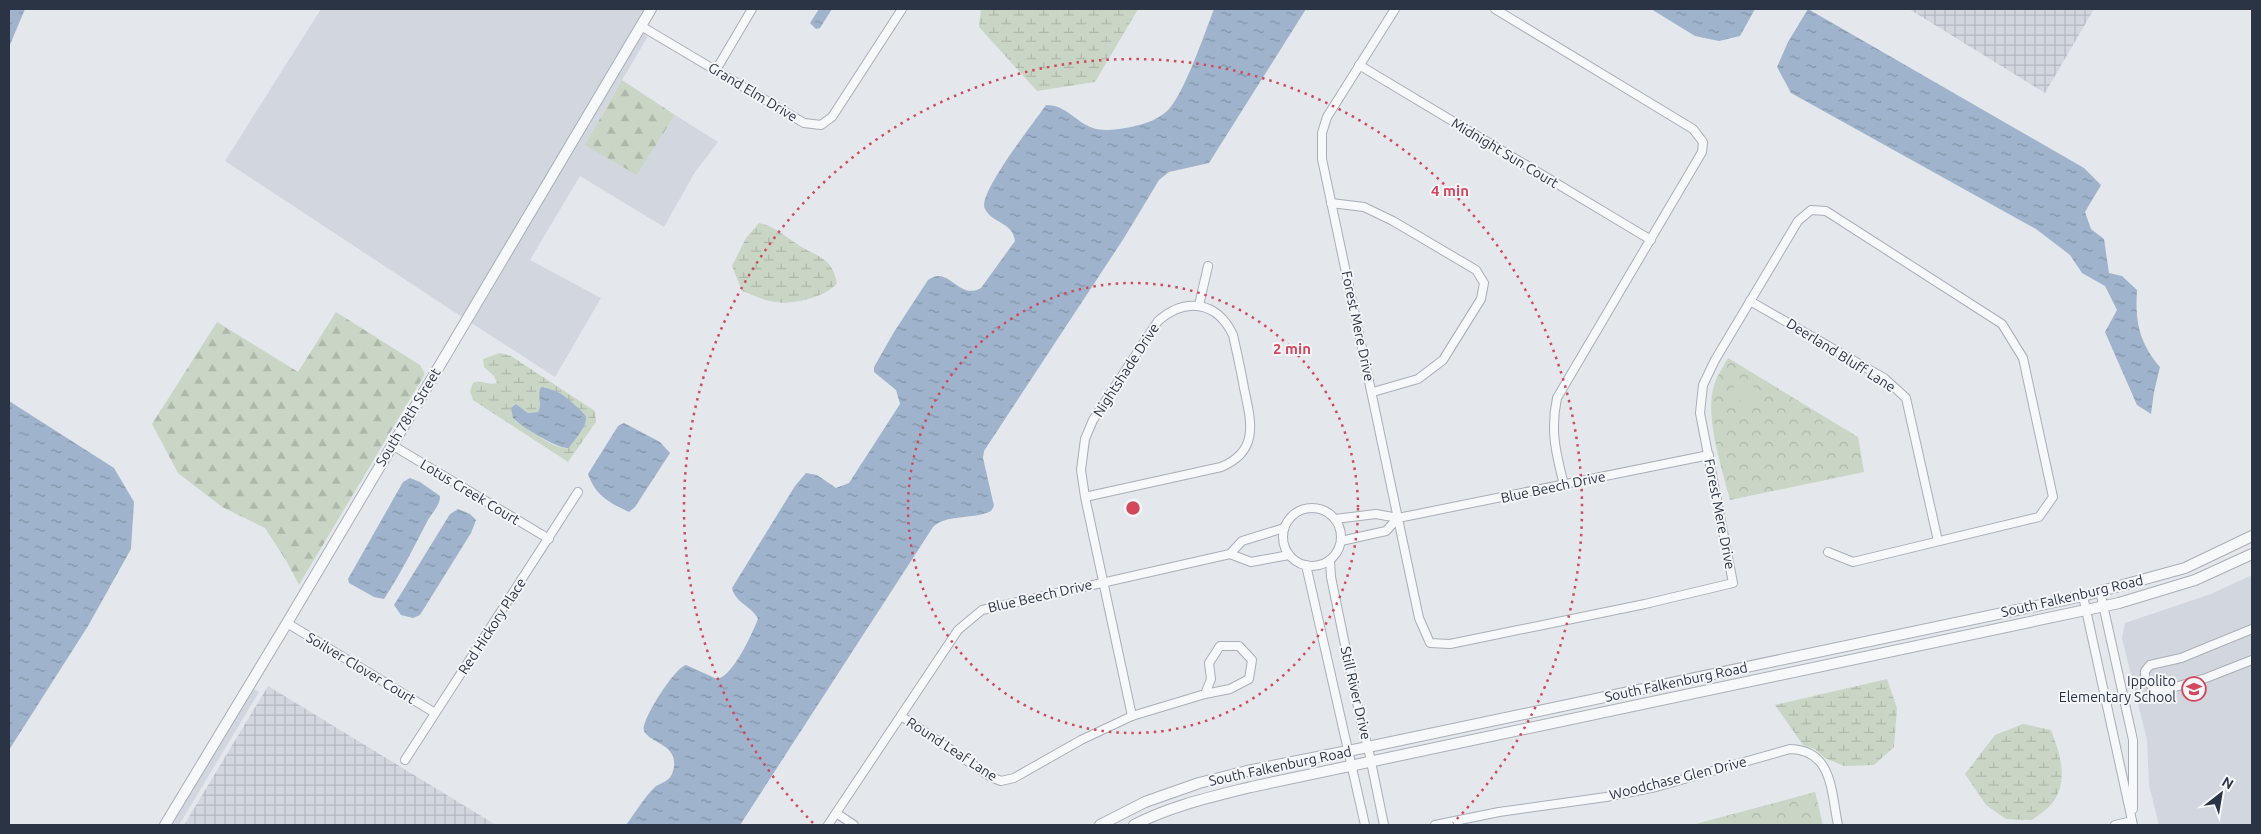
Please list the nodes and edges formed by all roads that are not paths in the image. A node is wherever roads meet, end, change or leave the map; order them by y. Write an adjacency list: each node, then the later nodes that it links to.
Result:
1 (651, 9): 6 (street, South 78th Street)
2 (752, 9): 8 (street)
3 (902, 9): 8 (street, Grand Elm Drive)
4 (1395, 9): 7 (street, Forest Mere Drive)
5 (1495, 9): 10 (street)
6 (641, 26): 8 (street, Grand Elm Drive); 15 (street, South 78th Street)
7 (1360, 65): 9 (street, Forest Mere Drive); 10 (street, Midnight Sun Court)
8 (716, 70)
9 (1332, 203): 14 (street, Forest Mere Drive); 14 (street)
10 (1651, 240): 17 (street)
11 (1208, 266): 13 (street)
12 (1750, 301): 16 (street, Forest Mere Drive); 26 (street, Deerland Bluff Lane); 26 (street, Forest Mere Drive)
13 (1200, 305): 19 (street, Nightshade Drive); 19 (street)
14 (1372, 392): 20 (street, Forest Mere Drive)
15 (392, 445): 24 (street, Lotus Creek Court); 38 (street, South 78th Street)
16 (1709, 455): 17 (street, Blue Beech Drive); 20 (street, Forest Mere Drive)
17 (1564, 485): 20 (street, Blue Beech Drive)
18 (578, 492): 24 (street, Red Hickory Place)
19 (1085, 497): 33 (street, Nightshade Drive)
20 (1398, 518): 21 (street, Blue Beech Drive); 25 (street, Blue Beech Drive)
21 (1335, 519): 22 (street); 25 (street)
22 (1284, 528): 28 (street, Blue Beech Drive); 30 (street)
23 (2252, 536): 34 (street, South Falkenburg Road)
24 (549, 539): 44 (street, Red Hickory Place)
25 (1341, 541): 31 (street)
26 (1938, 541): 27 (street, Forest Mere Drive)
27 (1828, 552)
28 (1230, 554): 30 (street); 33 (street, Blue Beech Drive)
29 (2252, 554): 36 (street, South Falkenburg Road)
30 (1289, 555): 32 (street)
31 (1330, 560): 32 (street); 47 (street, Still River Drive)
32 (1306, 565): 48 (street, Still River Drive)
33 (1104, 582): 45 (street, Blue Beech Drive); 46 (street, Nightshade Drive)
34 (2100, 591): 35 (street, South Falkenburg Road); 36 (street)
35 (2083, 596): 37 (street); 41 (street, South Falkenburg Road)
36 (2104, 607): 37 (street, South Falkenburg Road); 54 (street)
37 (2086, 610): 43 (street, South Falkenburg Road); 54 (street)
38 (287, 623): 44 (street, Soilver Clover Court); 55 (street, South 78th Street)
39 (2252, 629): 40 (street)
40 (2252, 660)
41 (1642, 689): 43 (street); 47 (street, South Falkenburg Road)
42 (1204, 694): 42 (street, Round Leaf Lane); 46 (street, Round Leaf Lane)
43 (1645, 704): 50 (street, South Falkenburg Road)
44 (435, 713): 49 (street, Red Hickory Place)
45 (900, 716): 46 (street, Round Leaf Lane); 52 (street, Round Leaf Lane)
46 (1132, 716)
47 (1368, 747): 48 (street, South Falkenburg Road); 50 (street, Still River Drive)
48 (1347, 751): 51 (street, Still River Drive); 58 (street, South Falkenburg Road)
49 (405, 760)
50 (1371, 761): 51 (street, South Falkenburg Road); 61 (street, Still River Drive)
51 (1350, 765): 59 (street, South Falkenburg Road); 60 (street, Still River Drive)
52 (836, 813): 56 (street, Round Leaf Lane); 57 (street)
53 (1456, 823): 62 (street, Woodchase Glen Drive); 63 (street, Woodchase Glen Drive)
54 (2133, 823): 64 (street)
55 (165, 825)
56 (828, 825)
57 (854, 825)
58 (1100, 825)
59 (1134, 825)
60 (1365, 825)
61 (1384, 825)
62 (1435, 825)
63 (1838, 825)
64 (2115, 825)

